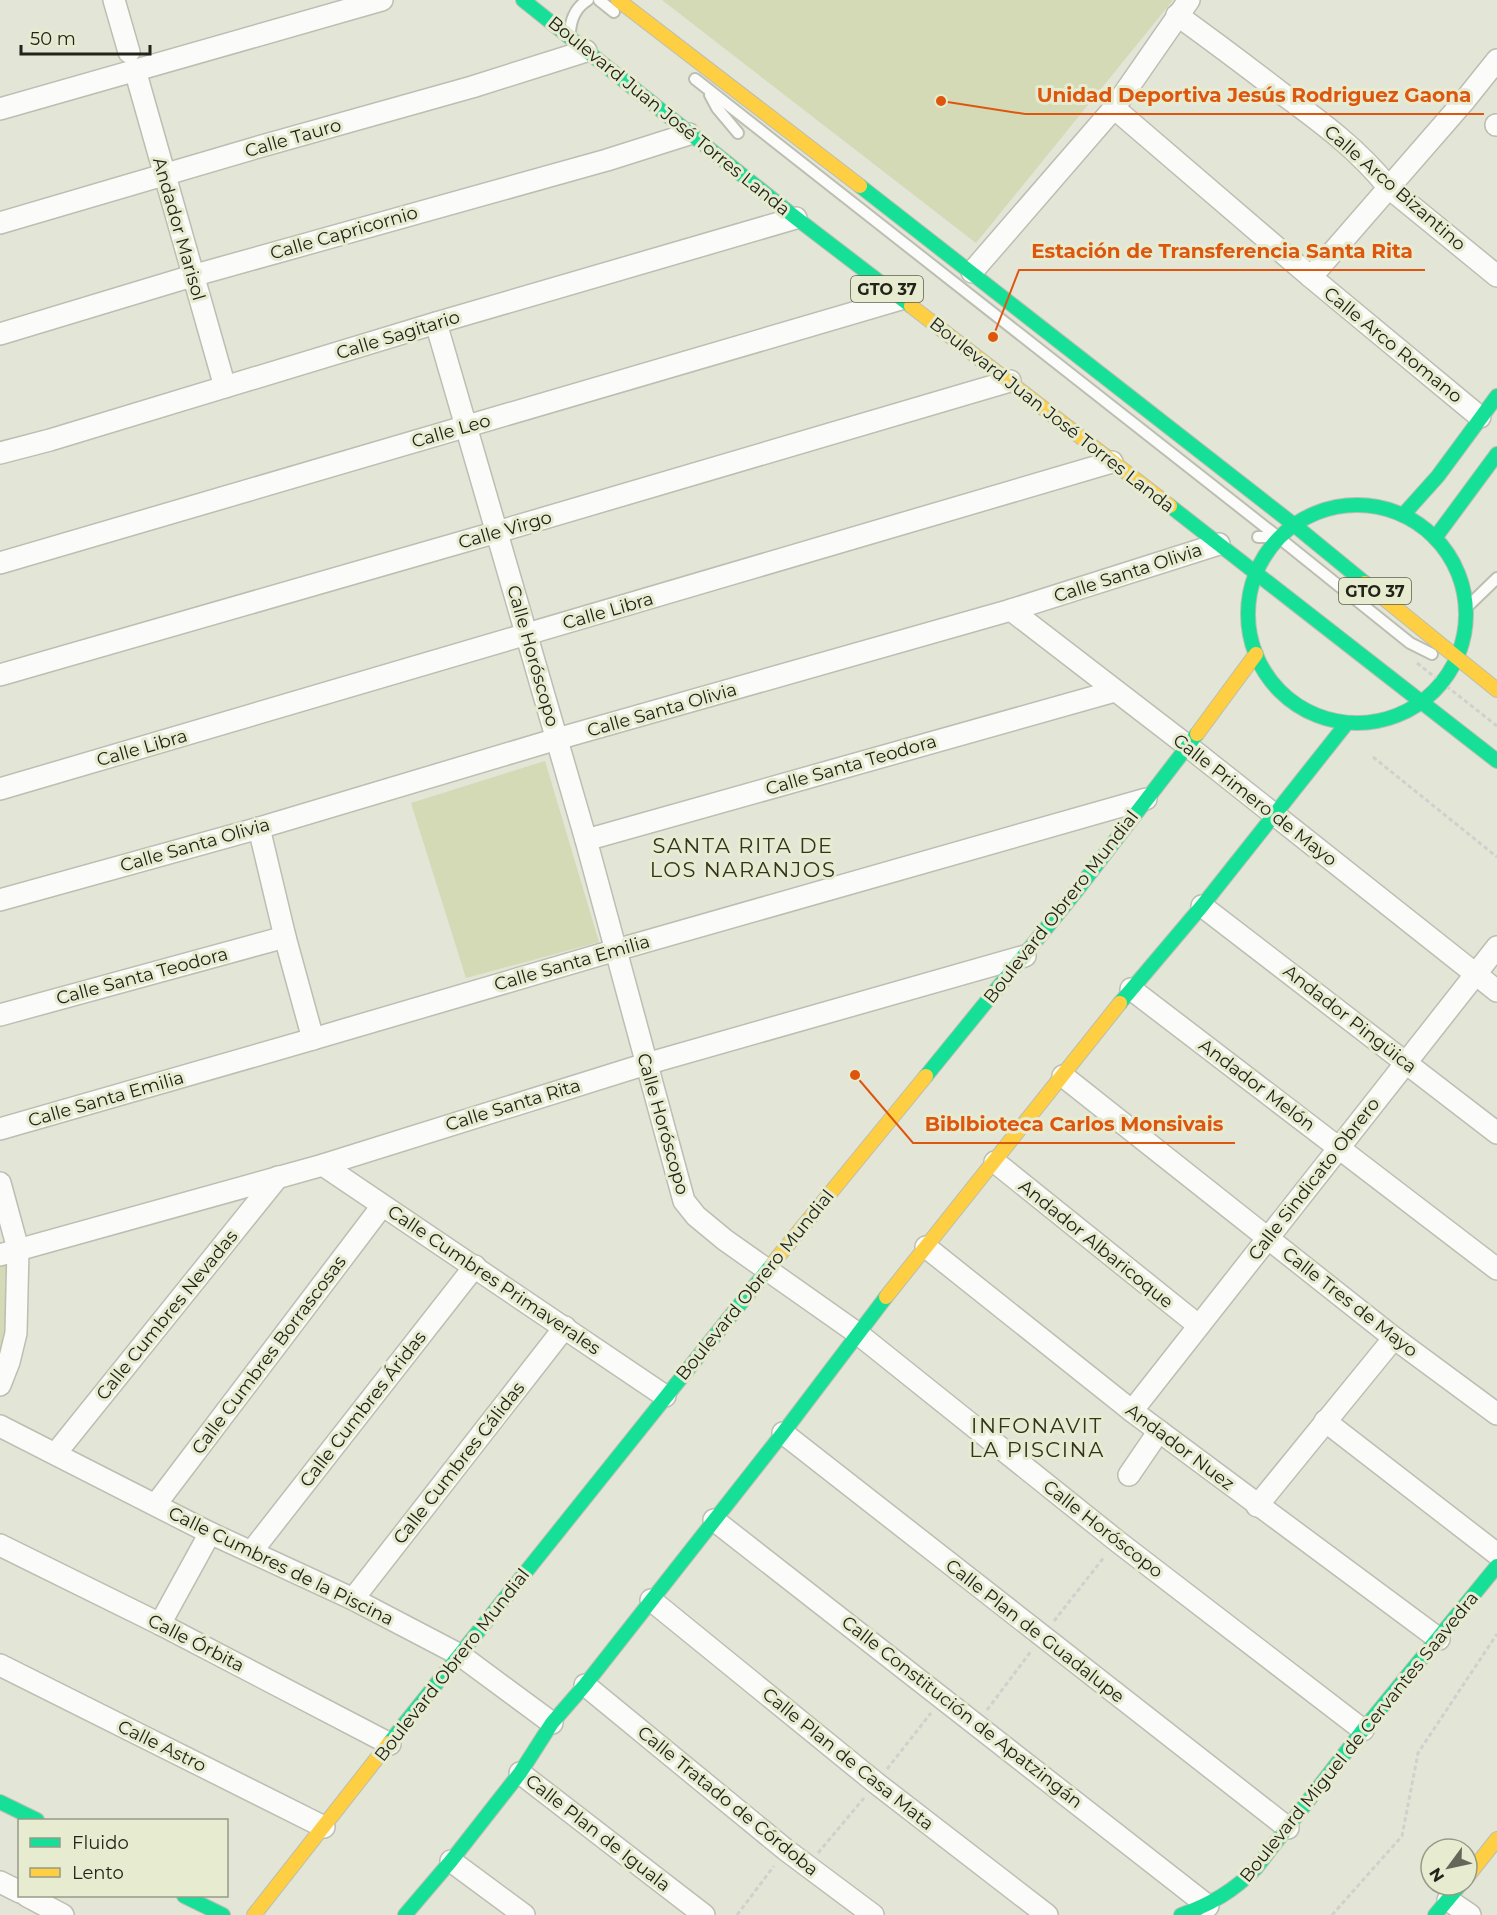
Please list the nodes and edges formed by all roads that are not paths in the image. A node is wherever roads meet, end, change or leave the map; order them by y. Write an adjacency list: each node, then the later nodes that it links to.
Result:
1 (114, 0): 13 (street, Andador Marisol)
2 (382, 0): 13 (street)
3 (523, 0): 9 (street, Boulevard Juan José Torres Landa / GTO 37)
4 (532, 0): 9 (lane)
5 (588, 0): 11 (lane)
6 (599, 0): 10 (lane)
7 (618, 0): 24 (street, GTO 37)
8 (1183, 7): 16 (street); 21 (street, Calle Arco Bizantino)
9 (549, 19): 11 (street, Boulevard Juan José Torres Landa / GTO 37)
10 (626, 22)
11 (578, 45): 18 (street, Boulevard Juan José Torres Landa / GTO 37); 20 (street, Calle Tauro)
12 (1497, 60): 21 (street)
13 (132, 61): 17 (street); 20 (street, Andador Marisol)
14 (689, 74): 15 (lane)
15 (707, 89): 19 (lane); 43 (lane)
16 (1114, 108): 24 (street); 27 (street, Calle Arco Romano)
17 (0, 109)
18 (689, 134): 22 (street, Boulevard Juan José Torres Landa / GTO 37); 25 (street, Calle Capricornio)
19 (738, 134)
20 (164, 175): 23 (street, Calle Tauro); 25 (street, Andador Marisol)
21 (1388, 187): 26 (street, Calle Arco Bizantino); 27 (street)
22 (796, 218): 28 (street, Boulevard Juan José Torres Landa / GTO 37); 29 (street, Calle Sagitario)
23 (0, 223)
24 (972, 272): 40 (street, GTO 37)
25 (192, 276): 30 (street, Calle Capricornio); 32 (street, Andador Marisol)
26 (1497, 276)
27 (1311, 277): 34 (street, Calle Arco Romano)
28 (901, 299): 31 (street, Boulevard Juan José Torres Landa / GTO 37); 35 (street, Calle Leo)
29 (436, 323): 32 (street, Calle Sagitario); 35 (street, Calle Horóscopo)
30 (0, 334)
31 (1010, 381): 38 (street, Boulevard Juan José Torres Landa / GTO 37); 41 (street, Calle Virgo)
32 (225, 387): 36 (street, Calle Sagitario)
33 (1497, 396): 34 (street)
34 (1480, 417): 39 (street)
35 (466, 427): 41 (street, Calle Horóscopo); 46 (street, Calle Leo)
36 (0, 453)
37 (1497, 454): 44 (street)
38 (1112, 462): 45 (street, Boulevard Juan José Torres Landa / GTO 37); 51 (street, Calle Libra)
39 (1402, 515): 40 (street); 44 (street)
40 (1293, 524): 43 (street); 53 (street, GTO 37)
41 (496, 532): 51 (street, Calle Horóscopo); 54 (street, Calle Virgo)
42 (1258, 537): 43 (lane)
43 (1278, 537): 47 (street); 53 (lane)
44 (1435, 538): 49 (street)
45 (1219, 544): 47 (street, Boulevard Juan José Torres Landa / GTO 37); 50 (street, Calle Santa Olivia)
46 (0, 563)
47 (1255, 573): 52 (street); 57 (street, Boulevard Juan José Torres Landa / GTO 37)
48 (1497, 578): 49 (lane)
49 (1466, 608): 53 (street)
50 (1011, 610): 56 (street, Calle Primero de Mayo); 59 (street, Calle Santa Olivia)
51 (527, 635): 59 (street, Calle Horóscopo); 62 (street, Calle Libra)
52 (1256, 654): 58 (street); 60 (street, Boulevard Obrero Mundial)
53 (1456, 659): 55 (street, GTO 37); 57 (street)
54 (0, 675)
55 (1497, 690)
56 (1115, 691): 60 (street, Calle Primero de Mayo); 66 (street, Calle Santa Teodora)
57 (1421, 702): 58 (street); 61 (street, Boulevard Juan José Torres Landa / GTO 37)
58 (1347, 723): 64 (street)
59 (557, 740): 65 (street, Calle Santa Olivia); 66 (street, Calle Horóscopo)
60 (1189, 747): 63 (street, Boulevard Obrero Mundial); 64 (street, Calle Primero de Mayo)
61 (1497, 761)
62 (0, 789)
63 (1146, 799): 71 (street, Calle Santa Emilia); 72 (street, Boulevard Obrero Mundial)
64 (1274, 815): 68 (street); 73 (street, Calle Primero de Mayo)
65 (259, 828): 67 (street, Calle Santa Olivia); 69 (street)
66 (586, 840): 71 (street, Calle Horóscopo)
67 (0, 900)
68 (1203, 906): 74 (street); 79 (street, Andador Pingüica)
69 (285, 938): 76 (street, Calle Santa Teodora); 77 (street)
70 (1497, 947): 73 (street, Calle Sindicato Obrero)
71 (616, 950): 77 (street, Calle Santa Emilia); 78 (street, Calle Horóscopo)
72 (1026, 955): 78 (street, Calle Santa Rita); 93 (street, Boulevard Obrero Mundial)
73 (1476, 975): 75 (street, Calle Primero de Mayo); 79 (street, Calle Sindicato Obrero)
74 (1131, 989): 80 (street); 83 (street, Andador Melón)
75 (1497, 991)
76 (0, 1015)
77 (313, 1040): 81 (street, Calle Santa Emilia)
78 (646, 1064): 85 (street, Calle Santa Rita); 93 (street, Calle Horóscopo)
79 (1406, 1064): 82 (street, Andador Pingüica); 83 (street, Calle Sindicato Obrero)
80 (1063, 1076): 84 (street); 89 (street, Calle Tres de Mayo)
81 (0, 1129)
82 (1497, 1133)
83 (1338, 1147): 89 (street, Calle Sindicato Obrero); 94 (street, Andador Melón)
84 (995, 1162): 90 (street); 95 (street, Andador Albaricoque)
85 (323, 1165): 86 (street, Calle Santa Rita); 88 (street, Calle Cumbres Primaverales)
86 (278, 1177): 91 (street, Calle Santa Rita); 107 (street, Calle Cumbres Nevadas)
87 (0, 1183): 91 (street)
88 (382, 1206): 92 (street, Calle Cumbres Primaverales); 109 (street, Calle Cumbres Borrascosas)
89 (1268, 1238): 95 (street, Calle Sindicato Obrero); 98 (street, Calle Tres de Mayo)
90 (926, 1246): 97 (street); 101 (street, Andador Nuez)
91 (9, 1252): 99 (street)
92 (475, 1266): 96 (street, Calle Cumbres Primaverales); 114 (street, Calle Cumbres Áridas)
93 (767, 1269): 97 (street, Calle Horóscopo); 100 (street, Boulevard Obrero Mundial)
94 (1497, 1269)
95 (1198, 1325): 101 (street, Calle Sindicato Obrero)
96 (565, 1327): 100 (street, Calle Cumbres Primaverales); 117 (street, Calle Cumbres Cálidas)
97 (857, 1333): 106 (street); 125 (street, Calle Horóscopo)
98 (1394, 1338): 102 (street, Calle Tres de Mayo); 103 (street)
99 (0, 1385)
100 (665, 1396): 121 (street, Boulevard Obrero Mundial)
101 (1132, 1411): 105 (street, Andador Nuez)
102 (1497, 1414)
103 (1325, 1421): 110 (street); 115 (street)
104 (0, 1426): 107 (street, Calle Cumbres de la Piscina)
105 (1159, 1431): 108 (street); 110 (street, Andador Nuez)
106 (783, 1433): 111 (street); 131 (street, Calle Plan de Guadalupe)
107 (56, 1454): 109 (street, Calle Cumbres de la Piscina)
108 (1129, 1475)
109 (156, 1504): 112 (street, Calle Cumbres de la Piscina)
110 (1257, 1506): 120 (street, Andador Nuez)
111 (714, 1520): 118 (street); 140 (street, Calle Constitución de Apatzingán)
112 (210, 1533): 114 (street, Calle Cumbres de la Piscina); 119 (street)
113 (0, 1545): 119 (street, Calle Órbita)
114 (252, 1551): 117 (street, Calle Cumbres de la Piscina)
115 (1497, 1554)
116 (1497, 1566): 120 (street, Boulevard Miguel de Cervantes Saavedra)
117 (353, 1599): 121 (street, Calle Cumbres de la Piscina)
118 (651, 1600): 123 (street); 148 (street, Calle Plan de Casa Mata)
119 (160, 1624): 126 (street, Calle Órbita)
120 (1439, 1639): 125 (street, Boulevard Miguel de Cervantes Saavedra)
121 (460, 1655): 124 (street, Calle Cumbres de la Piscina); 126 (street, Boulevard Obrero Mundial)
122 (0, 1665): 130 (street, Calle Astro)
123 (585, 1685): 124 (street); 147 (street, Calle Tratado de Córdoba)
124 (552, 1723): 127 (street)
125 (1363, 1730): 131 (street, Boulevard Miguel de Cervantes Saavedra)
126 (390, 1744): 130 (street, Boulevard Obrero Mundial)
127 (520, 1773): 133 (street); 146 (street, Calle Plan de Iguala)
128 (0, 1802): 129 (street)
129 (33, 1819)
130 (324, 1827): 143 (street, Boulevard Obrero Mundial)
131 (1288, 1828): 140 (street, Boulevard Miguel de Cervantes Saavedra)
132 (1497, 1839): 134 (street)
133 (451, 1861): 144 (street); 145 (street)
134 (1479, 1862)
135 (0, 1882): 136 (street)
136 (18, 1891)
137 (29, 1897): 141 (street)
138 (186, 1897): 142 (street)
139 (1448, 1900): 150 (street)
140 (1208, 1906): 149 (street, Boulevard Miguel de Cervantes Saavedra)
141 (63, 1915)
142 (223, 1915)
143 (254, 1915)
144 (405, 1915)
145 (524, 1915)
146 (704, 1915)
147 (873, 1915)
148 (1047, 1915)
149 (1181, 1915)
150 (1470, 1915)

